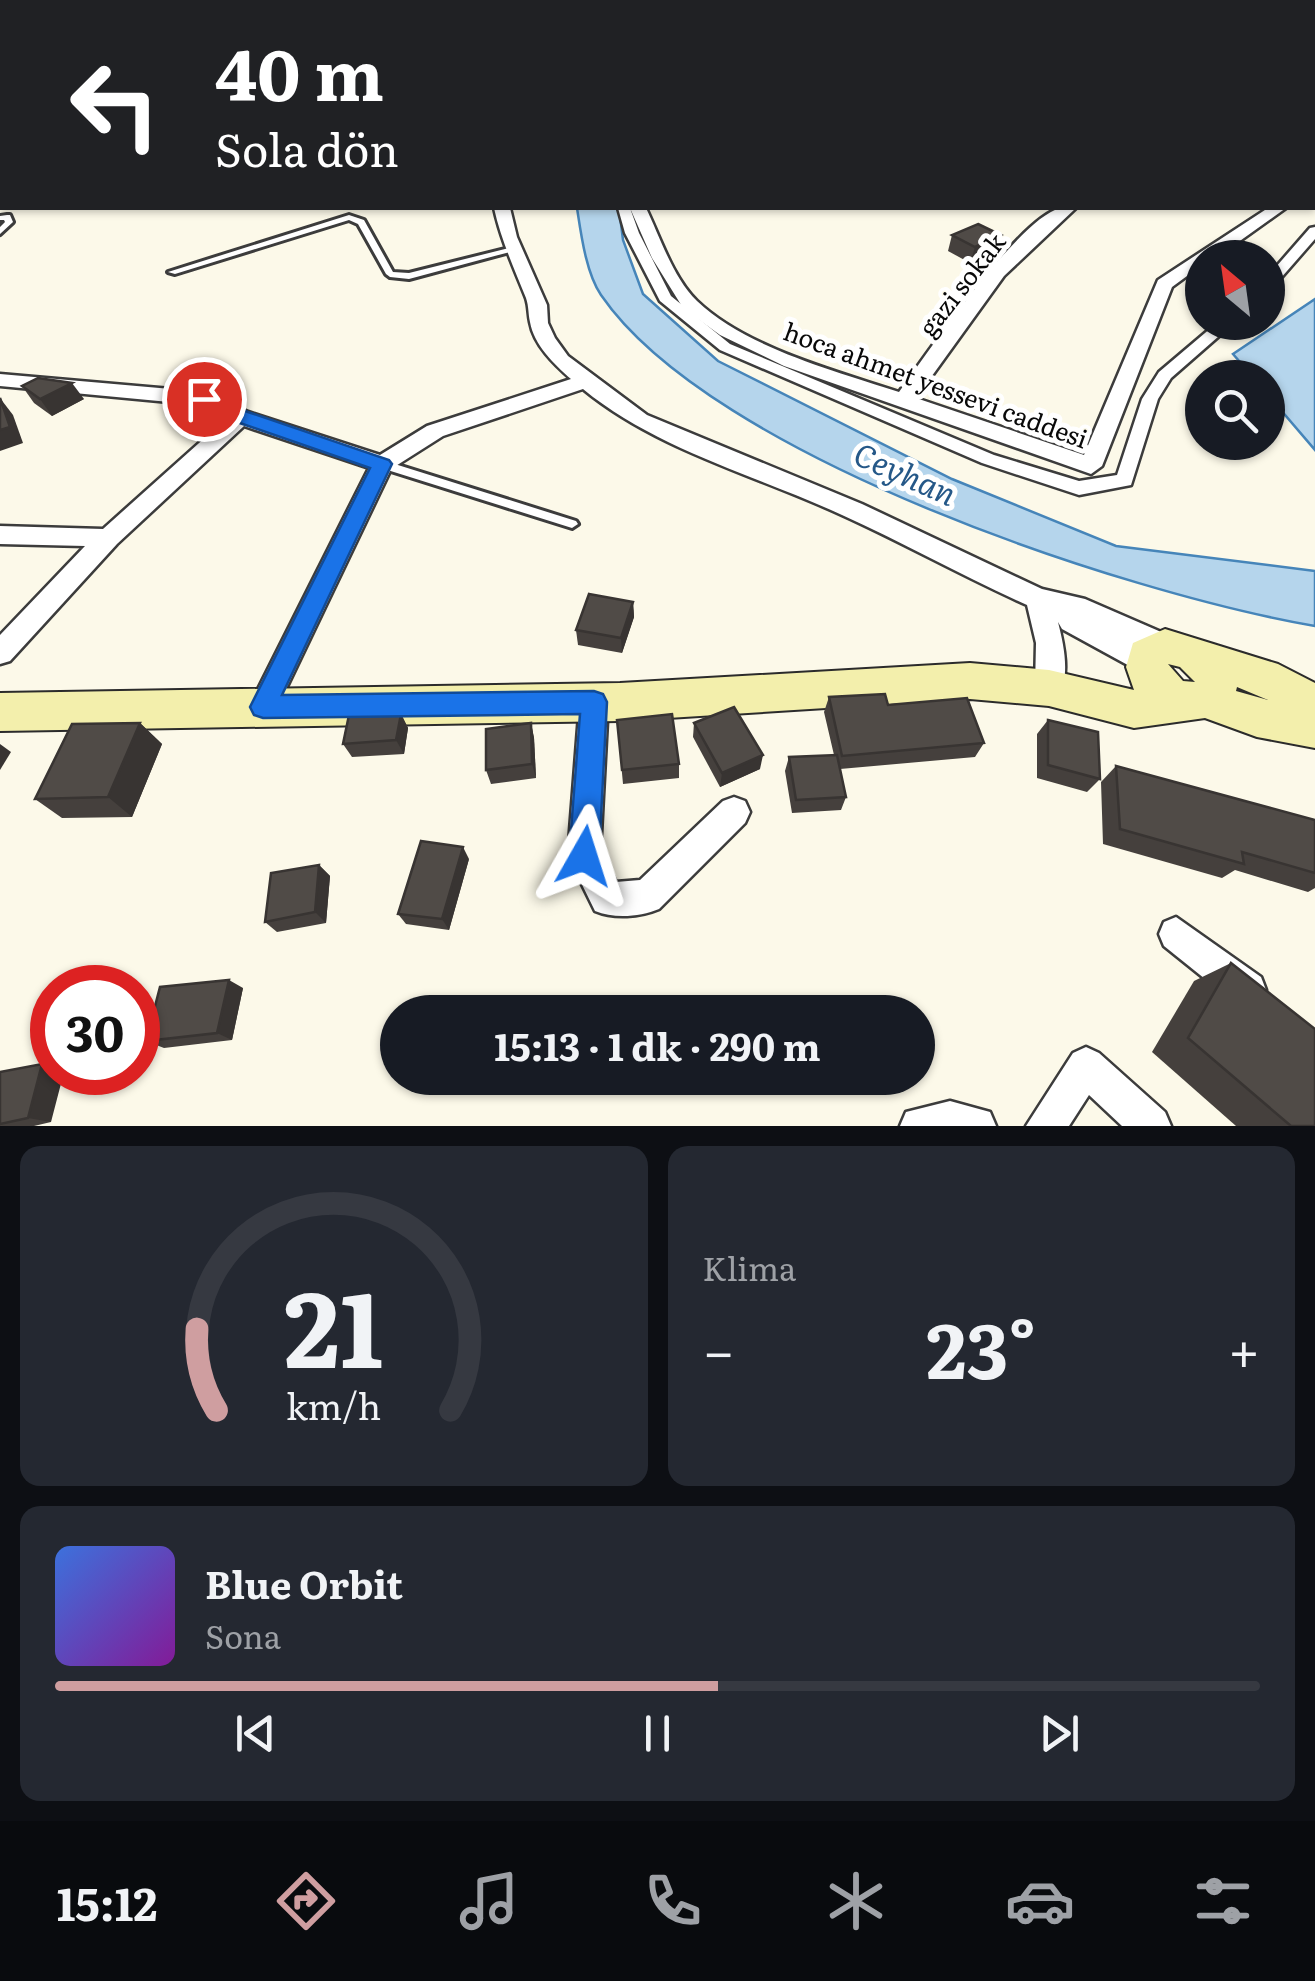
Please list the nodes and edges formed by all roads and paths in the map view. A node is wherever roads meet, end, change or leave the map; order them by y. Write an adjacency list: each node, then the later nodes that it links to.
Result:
1 (503, 210): 10 (street)
2 (625, 210): 14 (street)
3 (639, 210): 17 (street, hoca ahmet yessevi caddesi)
4 (1065, 210): 17 (street, gazi sokak)
5 (1275, 210): 9 (street)
6 (0, 218): 8 (lane)
7 (1315, 231): 11 (street)
8 (0, 232)
9 (1230, 240)
10 (513, 250): 13 (lane); 16 (street)
11 (1285, 265)
12 (1185, 270): 17 (street, hoca ahmet yessevi caddesi)
13 (172, 272)
14 (1207, 340)
15 (0, 380): 18 (street)
16 (586, 381): 19 (street); 23 (street)
17 (903, 402)
18 (241, 417): 19 (street); 22 (street)
19 (382, 464): 20 (lane); 29 (street)
20 (572, 524)
21 (0, 534): 22 (street)
22 (108, 538): 24 (street)
23 (1038, 599): 25 (street); 26 (street)
24 (0, 653)
25 (1176, 673): 26 (main road); 28 (main road); 31 (main road)
26 (1049, 688): 27 (main road)
27 (594, 702): 29 (main road); 32 (street)
28 (1315, 704)
29 (263, 707): 30 (main road)
30 (0, 712)
31 (1315, 728)
32 (734, 812)
33 (1176, 934): 34 (street)
34 (1269, 1006)
35 (920, 1126): 36 (street)
36 (976, 1126)
37 (1046, 1126): 38 (street)
38 (1152, 1126)

